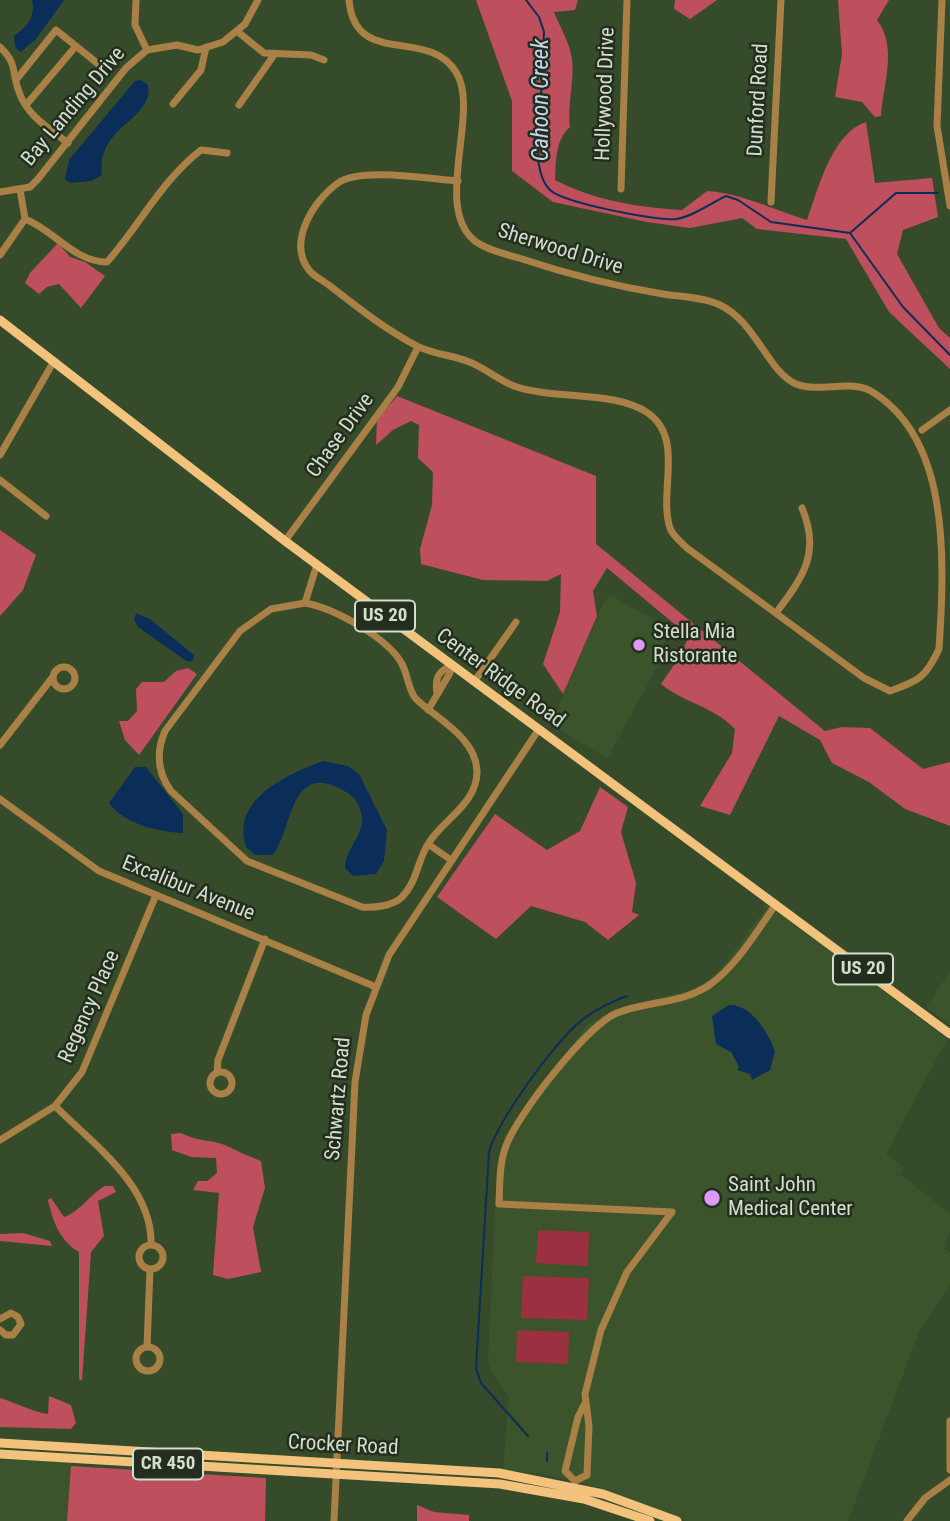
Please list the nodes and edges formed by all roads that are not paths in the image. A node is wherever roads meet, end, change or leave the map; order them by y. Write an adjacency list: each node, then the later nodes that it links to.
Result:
1 (136, 0): 11 (street)
2 (258, 0): 7 (street)
3 (349, 0): 21 (street, Sherwood Drive)
4 (627, 0): 23 (street, Hollywood Drive)
5 (781, 0): 25 (street, Dunford Road)
6 (942, 0): 26 (street)
7 (238, 32): 10 (street, Bay Landing Drive); 12 (street)
8 (76, 46): 14 (street); 15 (street); 17 (street)
9 (0, 47): 15 (street)
10 (206, 47): 11 (street, Bay Landing Drive); 16 (street)
11 (147, 50): 19 (street, Bay Landing Drive)
12 (274, 55): 13 (street); 18 (street)
13 (324, 60)
14 (102, 67)
15 (16, 80): 17 (street)
16 (173, 104)
17 (26, 105): 19 (street)
18 (239, 105)
19 (68, 143): 22 (street, Bay Landing Drive)
20 (227, 153): 27 (street)
21 (458, 181): 30 (street); 33 (street, Sherwood Drive)
22 (20, 189): 24 (street, Bay Landing Drive); 27 (street, Bay Landing Drive)
23 (621, 189)
24 (0, 192)
25 (771, 202)
26 (950, 206)
27 (25, 219): 28 (street)
28 (0, 254)
29 (0, 320): 31 (main road, Center Ridge Road / US 20)
30 (418, 347): 41 (street, Chase Drive); 44 (street)
31 (54, 361): 35 (street); 41 (main road, Center Ridge Road / US 20)
32 (950, 410): 33 (street)
33 (922, 430): 34 (street, Sherwood Drive)
34 (927, 440)
35 (0, 455)
36 (0, 480): 39 (street)
37 (947, 499): 40 (street)
38 (802, 508): 44 (street)
39 (46, 516)
40 (948, 534): 44 (street)
41 (285, 541): 42 (main road, Center Ridge Road / US 20)
42 (317, 564): 43 (street); 46 (main road, Center Ridge Road / US 20)
43 (305, 603): 49 (street); 53 (street)
44 (776, 613)
45 (516, 622): 48 (street)
46 (451, 665): 48 (main road, Center Ridge Road / US 20); 49 (street)
47 (52, 678): 51 (street)
48 (474, 682): 50 (main road, Center Ridge Road / US 20)
49 (428, 710): 53 (street)
50 (539, 729): 54 (street, Schwartz Road); 56 (main road, Center Ridge Road / US 20)
51 (0, 745)
52 (0, 799): 55 (street, Excalibur Avenue)
53 (428, 844): 54 (street)
54 (451, 860): 58 (street, Schwartz Road)
55 (156, 895): 57 (street, Excalibur Avenue); 61 (street, Regency Place)
56 (776, 904): 59 (main road, Center Ridge Road / US 20); 68 (street)
57 (265, 939): 58 (street, Excalibur Avenue); 60 (street)
58 (376, 987): 72 (street, Schwartz Road)
59 (950, 1034)
60 (217, 1073)
61 (55, 1106): 62 (street, Regency Place); 63 (street)
62 (0, 1140)
63 (151, 1245): 64 (street); 64 (street)
64 (150, 1269): 67 (street)
65 (0, 1319): 66 (street)
66 (0, 1330)
67 (147, 1347)
68 (584, 1405): 76 (street); 76 (street)
69 (950, 1421): 73 (street)
70 (0, 1443): 72 (main road, Crocker Road)
71 (0, 1454): 74 (main road, Crocker Road / CR 450)
72 (337, 1463): 74 (street, Schwartz Road); 76 (main road, Crocker Road)
73 (950, 1470)
74 (336, 1474): 76 (main road, Crocker Road / CR 450); 77 (street, Schwartz Road)
75 (950, 1480): 80 (street)
76 (573, 1488): 78 (main road, Crocker Road); 79 (main road, Crocker Road)
77 (334, 1521)
78 (650, 1521)
79 (677, 1521)
80 (907, 1521)

